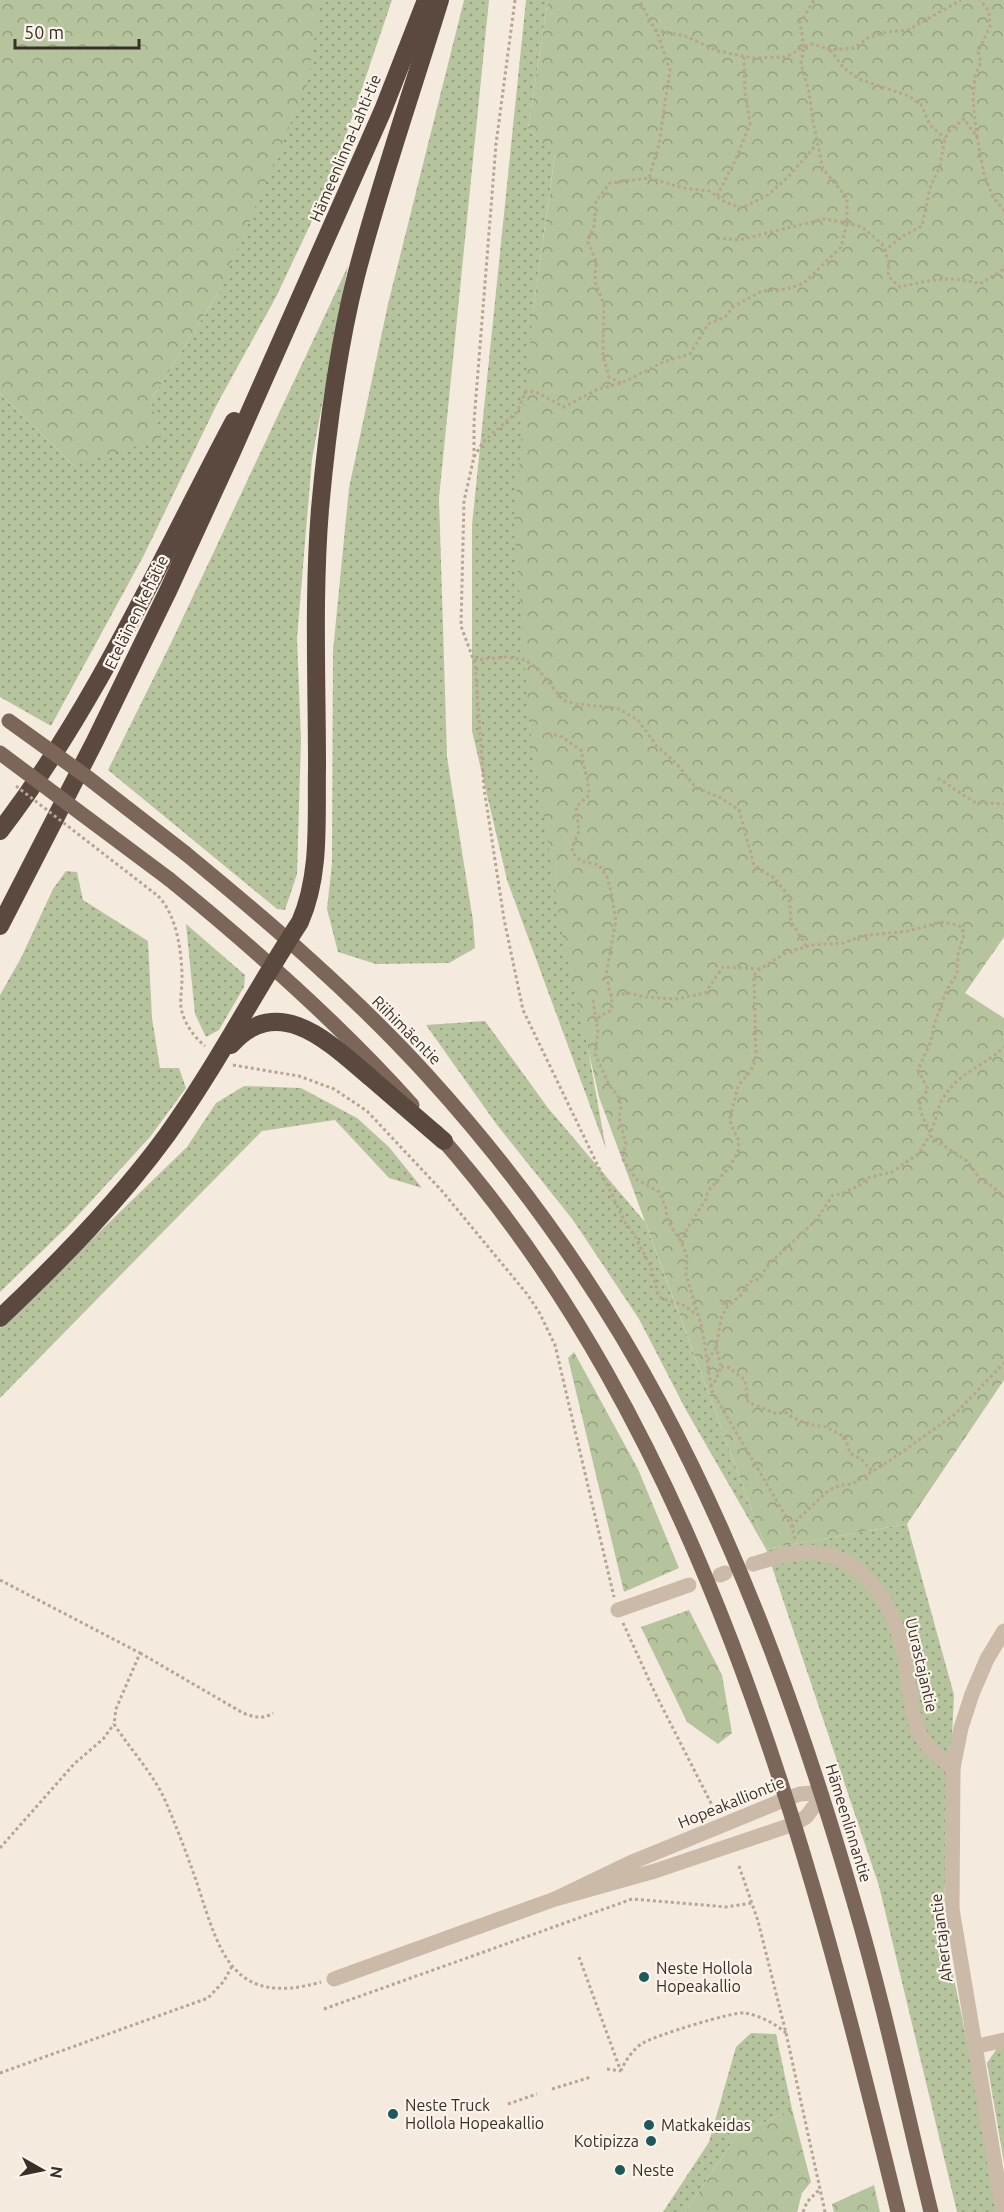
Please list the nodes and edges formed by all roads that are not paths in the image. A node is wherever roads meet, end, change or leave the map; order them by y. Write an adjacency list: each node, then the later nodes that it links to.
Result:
1 (426, 0): 3 (highway, Hämeenlinna-Lahti-tie)
2 (440, 0): 8 (highway)
3 (295, 309): 6 (highway); 7 (highway, Eteläinen kehätie)
4 (4, 719): 8 (main road, Riihimäentie, bridge)
5 (0, 753): 9 (main road, bridge)
6 (0, 831)
7 (0, 926)
8 (289, 939): 9 (highway); 13 (main road, Riihimäentie)
9 (272, 966): 10 (highway); 11 (main road)
10 (210, 1070): 11 (highway); 12 (highway)
11 (444, 1141): 20 (main road)
12 (0, 1318)
13 (689, 1460): 19 (main road, Hämeenlinnantie)
14 (753, 1564): 18 (street, Uurastajantie)
15 (689, 1585): 16 (street)
16 (618, 1610)
17 (1004, 1631): 18 (street, Ahertajantie)
18 (953, 1768): 25 (street, Ahertajantie)
19 (822, 1796): 20 (street, Hopeakalliontie); 21 (street, Hopeakalliontie); 27 (main road, Hämeenlinnantie)
20 (786, 1799): 21 (main road); 22 (street, Hopeakalliontie)
21 (794, 1824): 22 (street, Hopeakalliontie); 26 (main road)
22 (555, 1899): 23 (street, Hopeakalliontie)
23 (334, 1978)
24 (1004, 2040): 25 (street)
25 (974, 2047): 28 (street, Ahertajantie)
26 (897, 2212)
27 (931, 2212)
28 (1004, 2212)

